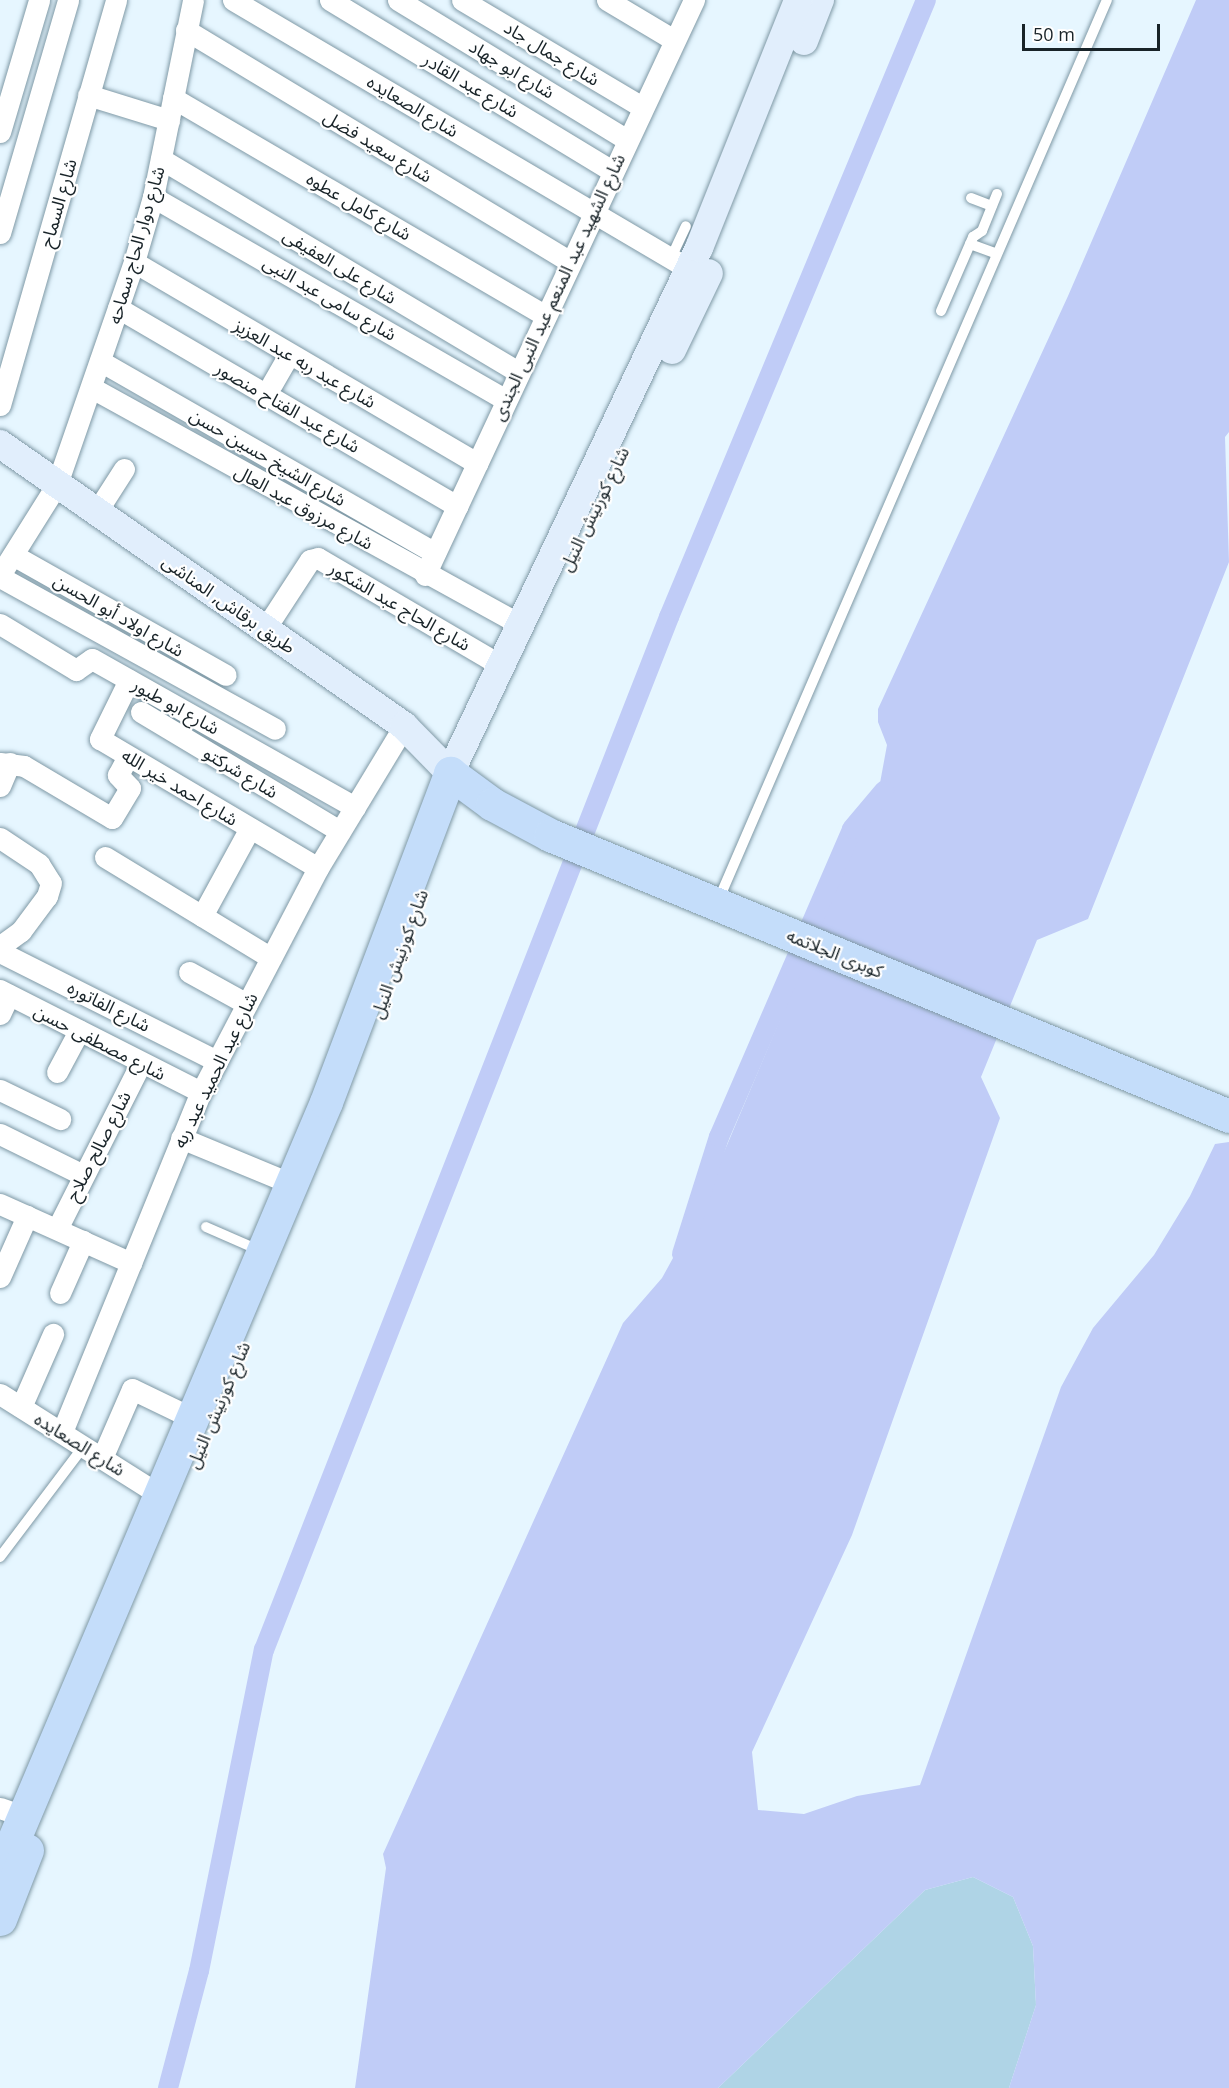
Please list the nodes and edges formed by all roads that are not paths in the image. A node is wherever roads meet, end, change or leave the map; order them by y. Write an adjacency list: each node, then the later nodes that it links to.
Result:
1 (39, 0): 20 (street)
2 (68, 0): 30 (street)
3 (116, 0): 16 (street, شارع السماح)
4 (193, 0): 14 (street, شارع دوار الحاج سماحه)
5 (233, 0): 28 (street, شارع الصعايده)
6 (330, 0): 23 (street, شارع عبد القادر)
7 (399, 0): 21 (street, شارع ابو جهاد)
8 (462, 0): 18 (street, شارع جمال جاد)
9 (607, 0): 15 (street)
10 (694, 0): 15 (street, شارع الشهيد عبد المنعم عبد النبى الجندى)
11 (798, 0): 35 (main road, شارع كورنيش النيل)
12 (820, 0): 36 (main road, شارع كورنيش النيل)
13 (1107, 0): 27 (lane)
14 (186, 30): 17 (street, شارع دوار الحاج سماحه); 34 (street, شارع سعيد فضل)
15 (674, 40): 18 (street, شارع الشهيد عبد المنعم عبد النبى الجندى)
16 (88, 95): 19 (street); 46 (street, شارع السماح)
17 (173, 98): 19 (street, شارع دوار الحاج سماحه); 39 (street, شارع كامل عطوه)
18 (642, 107): 21 (street, شارع الشهيد عبد المنعم عبد النبى الجندى)
19 (169, 120): 22 (street, شارع دوار الحاج سماحه)
20 (0, 132)
21 (626, 139): 23 (street, شارع الشهيد عبد المنعم عبد النبى الجندى)
22 (161, 159): 24 (street, شارع دوار الحاج سماحه); 42 (street, شارع على العفيفى)
23 (611, 170): 28 (street, شارع الشهيد عبد المنعم عبد النبى الجندى)
24 (153, 197): 33 (street, شارع دوار الحاج سماحه); 45 (street, شارع سامى عبد النبى)
25 (971, 198): 26 (lane)
26 (995, 201): 27 (lane); 31 (lane)
27 (1014, 210): 32 (lane)
28 (592, 212): 34 (street, شارع الشهيد عبد المنعم عبد النبى الجندى); 35 (street, شارع الصعايده)
29 (686, 226): 35 (lane)
30 (0, 233)
31 (970, 244): 32 (lane); 38 (lane)
32 (995, 254): 77 (lane)
33 (134, 262): 37 (street, شارع دوار الحاج سماحه); 40 (street, شارع عبد ربه عبد العزيز)
34 (570, 262): 39 (street, شارع الشهيد عبد المنعم عبد النبى الجندى)
35 (680, 264): 36 (main road, شارع كورنيش النيل)
36 (684, 305): 53 (main road, شارع كورنيش النيل)
37 (118, 308): 41 (street, شارع دوار الحاج سماحه); 51 (street, شارع عبد الفتاح منصور)
38 (941, 311)
39 (545, 315): 42 (street, شارع الشهيد عبد المنعم عبد النبى الجندى)
40 (290, 354): 43 (street); 48 (street, شارع عبد ربه عبد العزيز)
41 (100, 361): 44 (street, شارع دوار الحاج سماحه); 54 (street, شارع الشيخ حسين حسن)
42 (519, 372): 45 (street, شارع الشهيد عبد المنعم عبد النبى الجندى)
43 (272, 384)
44 (92, 388): 50 (street, شارع دوار الحاج سماحه); 56 (street, شارع مرزوق عبد العال)
45 (506, 400): 48 (street, شارع الشهيد عبد المنعم عبد النبى الجندى)
46 (0, 405)
47 (0, 444): 50 (main road, طريق برقاش, المناشى)
48 (477, 463): 51 (street, شارع الشهيد عبد المنعم عبد النبى الجندى)
49 (124, 469): 52 (street)
50 (57, 484): 52 (main road, طريق برقاش, المناشى); 55 (street, شارع دوار الحاج سماحه)
51 (457, 506): 54 (street, شارع الشهيد عبد المنعم عبد النبى الجندى)
52 (97, 512): 60 (main road, طريق برقاش, المناشى)
53 (568, 542): 58 (main road, شارع كورنيش النيل); 69 (main road, شارع كورنيش النيل)
54 (435, 553): 56 (street, شارع الشهيد عبد المنعم عبد النبى الجندى)
55 (8, 554): 57 (street, شارع دوار الحاج سماحه); 62 (street, شارع اولاد أبو الحسن)
56 (425, 575): 58 (street, شارع مرزوق عبد العال)
57 (0, 576): 66 (street)
58 (518, 623): 61 (main road, شارع كورنيش النيل)
59 (0, 624): 63 (street, شارع ابو طيور)
60 (265, 629): 61 (street, شارع الحاج عبد الشكور); 65 (main road, طريق برقاش, المناشى)
61 (499, 664): 69 (main road, شارع كورنيش النيل)
62 (226, 675)
63 (129, 680): 67 (street, شارع احمد خير الله); 71 (street, شارع ابو طيور)
64 (141, 712): 73 (street, شارع شركتو)
65 (404, 726): 69 (main road, طريق برقاش, المناشى); 71 (street, شارع عبد الحميد عبد ربه)
66 (275, 729)
67 (128, 756): 68 (street); 72 (street, شارع احمد خير الله)
68 (5, 763): 70 (street)
69 (458, 779): 77 (main road, كوبرى الجلاتمه); 97 (main road, شارع كورنيش النيل); 115 (main road, شارع كورنيش النيل)
70 (0, 786)
71 (355, 807): 73 (street, شارع عبد الحميد عبد ربه)
72 (250, 828): 76 (street, شارع احمد خير الله); 78 (street)
73 (340, 831): 76 (street, شارع عبد الحميد عبد ربه)
74 (0, 838): 79 (street)
75 (105, 857): 78 (street)
76 (318, 868): 81 (street, شارع عبد الحميد عبد ربه)
77 (717, 904): 92 (main road, كوبرى الجلاتمه)
78 (201, 916): 81 (street)
79 (0, 946)
80 (0, 952): 87 (street, شارع الفاتوره)
81 (271, 958): 84 (street, شارع عبد الحميد عبد ربه)
82 (189, 972): 84 (street)
83 (5, 993): 85 (street); 86 (street, شارع مصطفى حسن)
84 (247, 1004): 87 (street, شارع عبد الحميد عبد ربه)
85 (0, 1014)
86 (79, 1031): 88 (street, شارع مصطفى حسن); 89 (street)
87 (217, 1061): 91 (street, شارع عبد الحميد عبد ربه)
88 (141, 1063): 91 (street, شارع مصطفى حسن); 96 (street, شارع صالح صلاح)
89 (57, 1072)
90 (0, 1089): 93 (street)
91 (201, 1092): 95 (street, شارع عبد الحميد عبد ربه)
92 (1229, 1116)
93 (60, 1119)
94 (0, 1134): 96 (street)
95 (181, 1138): 97 (street); 104 (street, شارع عبد الحميد عبد ربه)
96 (83, 1175): 101 (street, شارع صالح صلاح)
97 (292, 1184): 103 (main road, شارع كورنيش النيل)
98 (0, 1204): 99 (street)
99 (27, 1216): 101 (street); 105 (street)
100 (206, 1227): 103 (lane)
101 (57, 1229): 102 (street)
102 (83, 1241): 104 (street); 106 (street)
103 (264, 1252): 110 (main road, شارع كورنيش النيل)
104 (130, 1263): 111 (street, شارع عبد الحميد عبد ربه)
105 (0, 1277)
106 (60, 1293)
107 (53, 1334): 109 (street)
108 (0, 1394): 109 (street, شارع الصعايده)
109 (21, 1407): 111 (street, شارع الصعايده)
110 (194, 1419): 113 (street); 114 (main road, شارع كورنيش النيل)
111 (62, 1432): 112 (street, شارع الصعايده)
112 (84, 1446): 113 (street, شارع الصعايده); 116 (lane)
113 (102, 1458): 114 (street, شارع الصعايده)
114 (160, 1495): 115 (main road, شارع كورنيش النيل)
115 (150, 1541): 117 (main road, شارع كورنيش النيل); 119 (main road, شارع كورنيش النيل)
116 (0, 1557)
117 (12, 1812): 118 (main road, شارع كورنيش النيل)
118 (0, 1872)
119 (0, 1918)

